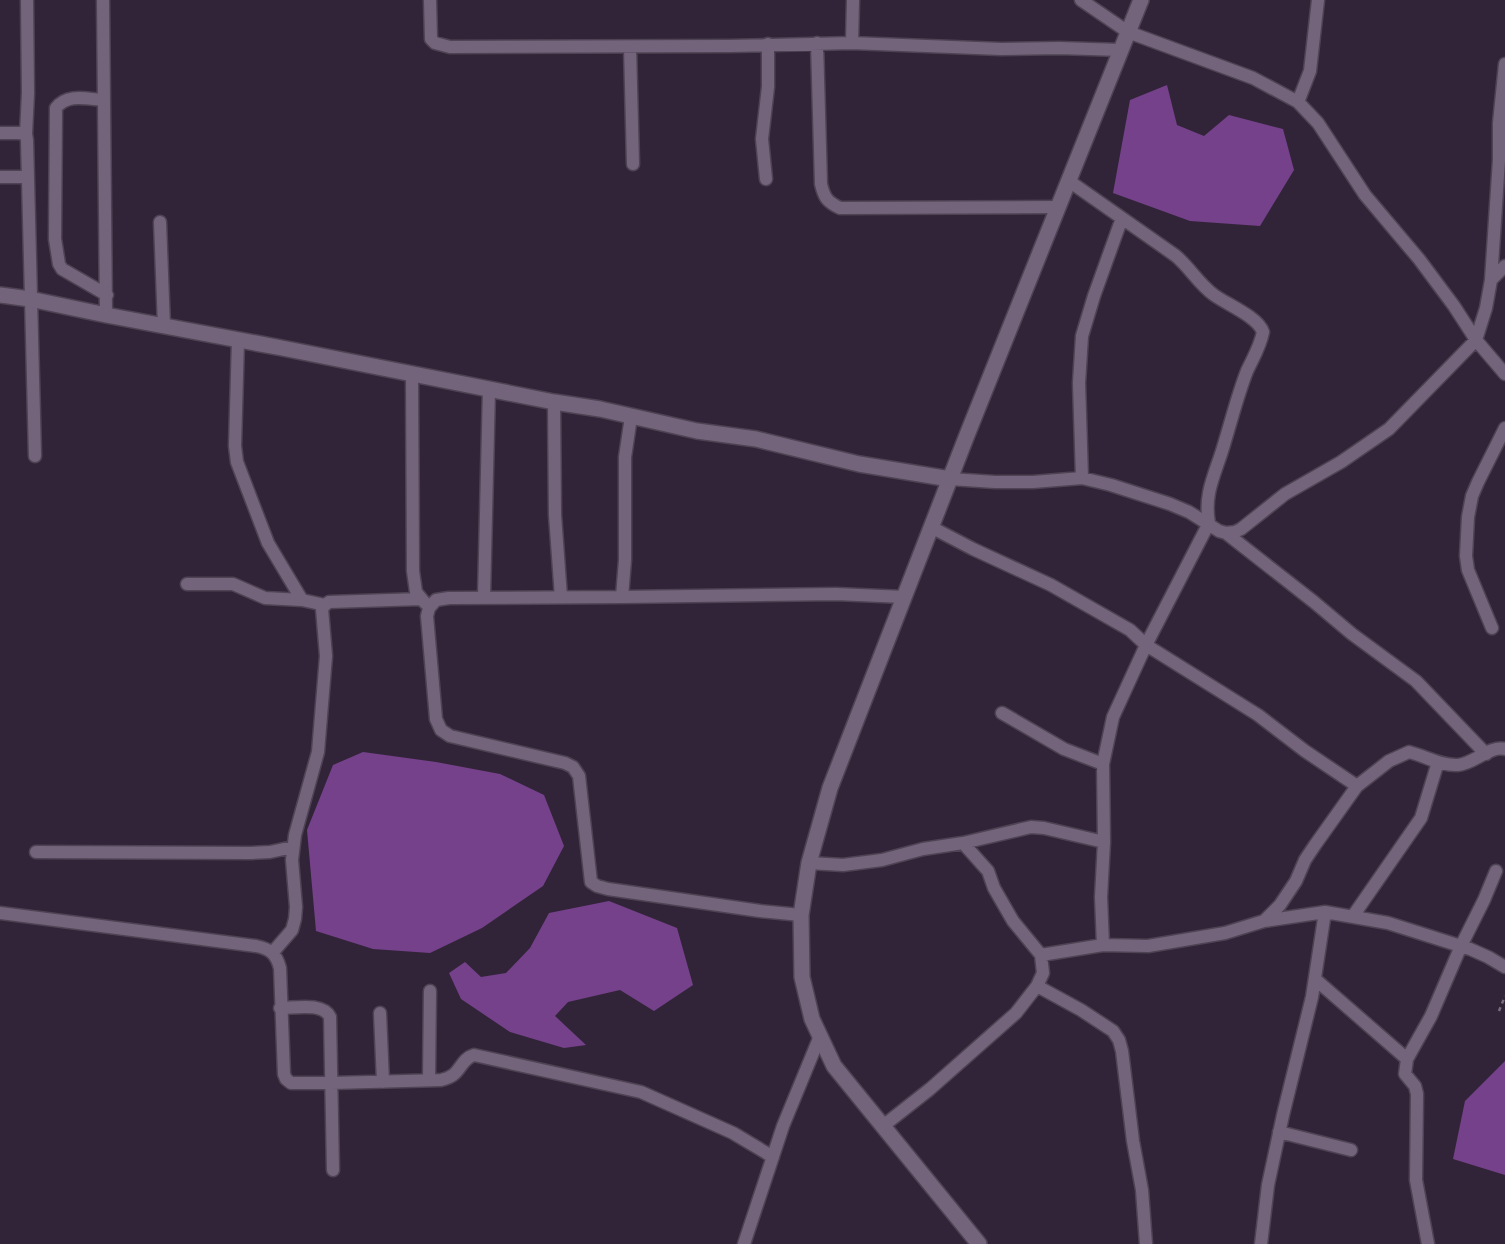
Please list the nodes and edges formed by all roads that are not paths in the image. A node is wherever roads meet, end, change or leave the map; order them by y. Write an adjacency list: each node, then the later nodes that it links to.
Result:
1 (27, 0): 18 (street)
2 (103, 0): 15 (street)
3 (430, 0): 12 (street)
4 (853, 0): 9 (street)
5 (1080, 0): 8 (street)
6 (1141, 0): 8 (main road)
7 (1318, 0): 16 (street)
8 (1128, 32): 13 (main road); 16 (street)
9 (852, 42): 10 (street); 13 (street)
10 (816, 43): 11 (street); 24 (street)
11 (768, 44): 12 (street); 22 (street)
12 (630, 47): 19 (street)
13 (1121, 50): 23 (main road)
14 (1505, 64): 28 (street)
15 (103, 100): 29 (street); 29 (street)
16 (1298, 102): 35 (street)
17 (0, 133): 18 (street)
18 (26, 134): 21 (street)
19 (634, 164)
20 (0, 177): 21 (street)
21 (28, 177): 31 (street)
22 (766, 179)
23 (1069, 181): 24 (main road); 25 (street)
24 (1058, 207): 44 (main road)
25 (1122, 218): 43 (street); 45 (street)
26 (160, 222): 33 (street)
27 (1505, 266): 28 (street)
28 (1491, 280): 35 (street)
29 (107, 294): 32 (street)
30 (0, 295): 31 (main road)
31 (30, 299): 32 (main road); 42 (street)
32 (106, 316): 33 (main road)
33 (164, 326): 34 (main road)
34 (238, 340): 36 (main road); 53 (street)
35 (1476, 340): 37 (street); 47 (street)
36 (412, 374): 38 (main road); 54 (street)
37 (1505, 374)
38 (489, 389): 39 (main road); 49 (street)
39 (554, 402): 40 (main road); 50 (street)
40 (631, 417): 44 (main road); 51 (street)
41 (1505, 428): 56 (street)
42 (34, 456)
43 (1082, 478): 44 (street); 45 (street)
44 (950, 479): 46 (main road)
45 (1209, 523): 47 (street); 57 (street)
46 (931, 526): 52 (main road); 57 (street)
47 (1226, 533): 60 (street)
48 (188, 584): 53 (street)
49 (484, 597): 50 (street); 54 (street)
50 (560, 597): 51 (street)
51 (622, 597): 52 (street)
52 (904, 597): 68 (main road)
53 (302, 600): 55 (street)
54 (425, 603): 55 (street); 72 (street)
55 (325, 605): 66 (street)
56 (1492, 628)
57 (1146, 646): 62 (street); 63 (street)
58 (1002, 712): 62 (street)
59 (1505, 749): 60 (street)
60 (1486, 754): 61 (street)
61 (1438, 762): 63 (street); 73 (street)
62 (1103, 764): 64 (street)
63 (1357, 786): 74 (street)
64 (1104, 842): 65 (street); 75 (street)
65 (963, 843): 68 (street); 78 (street)
66 (293, 847): 67 (street); 77 (street)
67 (36, 852)
68 (809, 863): 72 (main road)
69 (1496, 871): 76 (street)
70 (1326, 912): 73 (street); 74 (street); 80 (street)
71 (0, 913): 77 (street)
72 (801, 914): 85 (main road)
73 (1352, 916): 76 (street)
74 (1264, 921): 75 (street)
75 (1103, 945): 78 (street)
76 (1461, 946): 79 (street); 86 (street)
77 (273, 952): 83 (street)
78 (1041, 955): 81 (street)
79 (1505, 966)
80 (1315, 979): 86 (street); 91 (street)
81 (1037, 986): 90 (street); 97 (street)
82 (430, 991): 87 (street)
83 (280, 1008): 89 (street); 89 (street)
84 (380, 1013): 88 (street)
85 (820, 1036): 90 (main road); 93 (street)
86 (1407, 1059): 99 (street)
87 (429, 1080): 88 (street); 93 (street)
88 (383, 1082): 89 (street)
89 (332, 1083): 94 (street)
90 (883, 1126): 96 (main road)
91 (1279, 1132): 92 (street); 98 (street)
92 (1351, 1150)
93 (773, 1157): 95 (street)
94 (333, 1170)
95 (744, 1244)
96 (978, 1244)
97 (1146, 1244)
98 (1261, 1244)
99 (1428, 1244)

